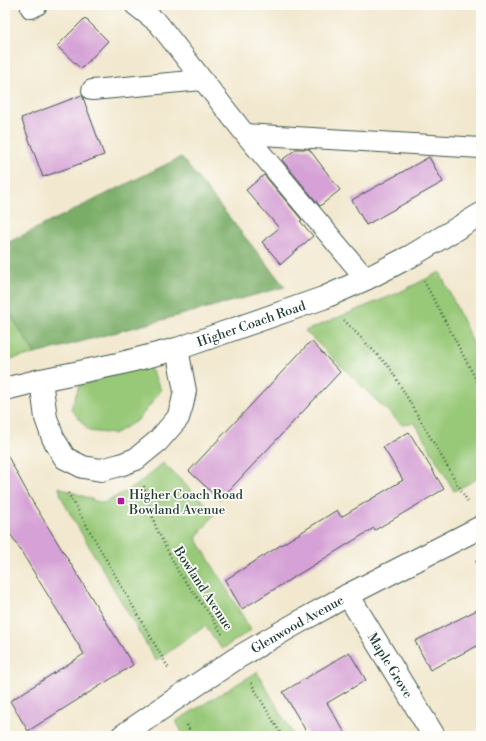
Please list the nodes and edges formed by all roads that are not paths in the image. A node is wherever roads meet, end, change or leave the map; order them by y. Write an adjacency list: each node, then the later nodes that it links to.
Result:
1 (135, 5): 2 (lane)
2 (202, 80): 3 (lane); 4 (lane)
3 (92, 90)
4 (245, 134): 5 (lane); 7 (lane)
5 (481, 148)
6 (481, 214): 7 (street, Higher Coach Road)
7 (366, 278): 8 (street, Higher Coach Road)
8 (177, 349): 9 (street, Higher Coach Road); 9 (street)
9 (41, 380): 10 (street, Higher Coach Road)
10 (5, 389)
11 (481, 527): 12 (street, Glenwood Avenue)
12 (348, 595): 13 (street, Glenwood Avenue); 14 (street, Maple Grove)
13 (122, 736)
14 (434, 736)

